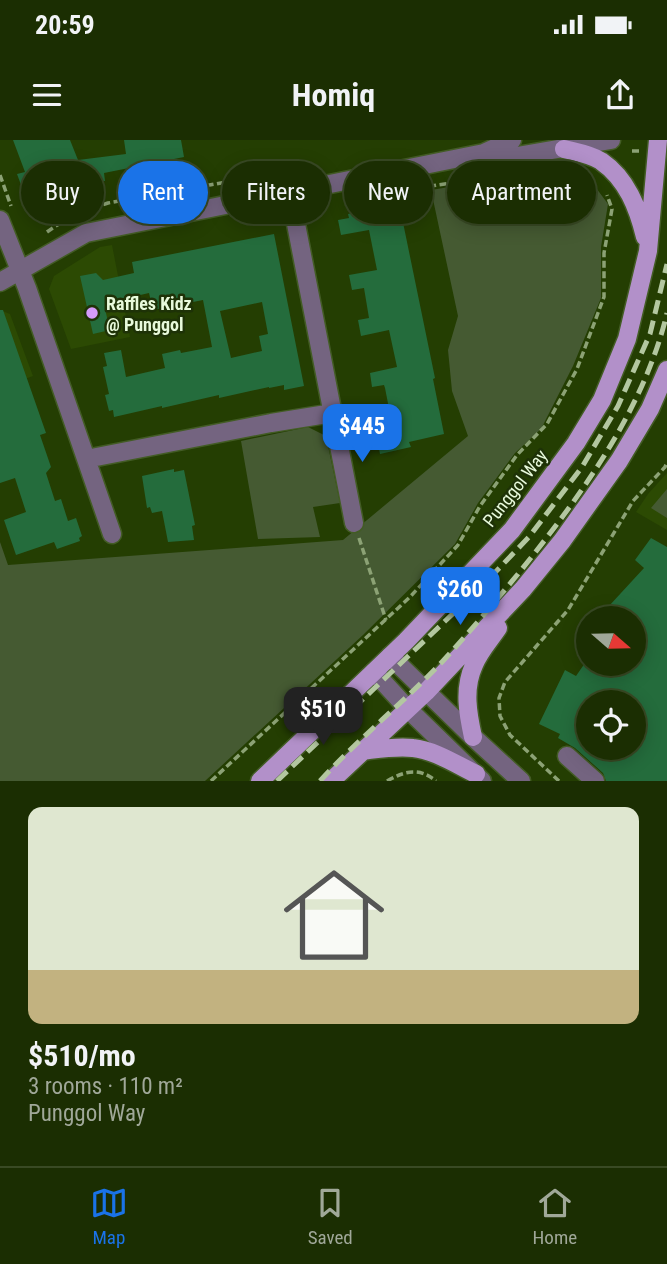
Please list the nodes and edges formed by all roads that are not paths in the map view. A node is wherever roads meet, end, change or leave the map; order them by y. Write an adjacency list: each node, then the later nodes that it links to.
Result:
1 (512, 140): 5 (street)
2 (611, 140): 4 (street)
3 (658, 140): 10 (main road, Punggol Way)
4 (564, 149): 5 (street); 10 (main road)
5 (484, 153): 6 (street)
6 (330, 184)
7 (222, 206): 11 (street)
8 (0, 220): 11 (street)
9 (296, 224): 14 (street)
10 (648, 251): 19 (main road, Punggol Way)
11 (20, 270): 12 (street); 15 (street)
12 (0, 282)
13 (667, 370): 18 (main road)
14 (333, 413): 15 (street); 16 (street)
15 (86, 460): 17 (street)
16 (354, 523)
17 (112, 534)
18 (523, 589): 21 (main road); 23 (main road)
19 (390, 656): 20 (main road, Punggol Way); 21 (street)
20 (374, 672): 22 (street); 27 (main road, Punggol Way)
21 (426, 692): 22 (main road); 23 (street)
22 (408, 709): 24 (main road); 26 (street)
23 (473, 737): 29 (street)
24 (362, 751): 26 (main road); 28 (main road)
25 (567, 757): 30 (street)
26 (479, 778)
27 (260, 781)
28 (331, 781)
29 (521, 781)
30 (594, 781)

